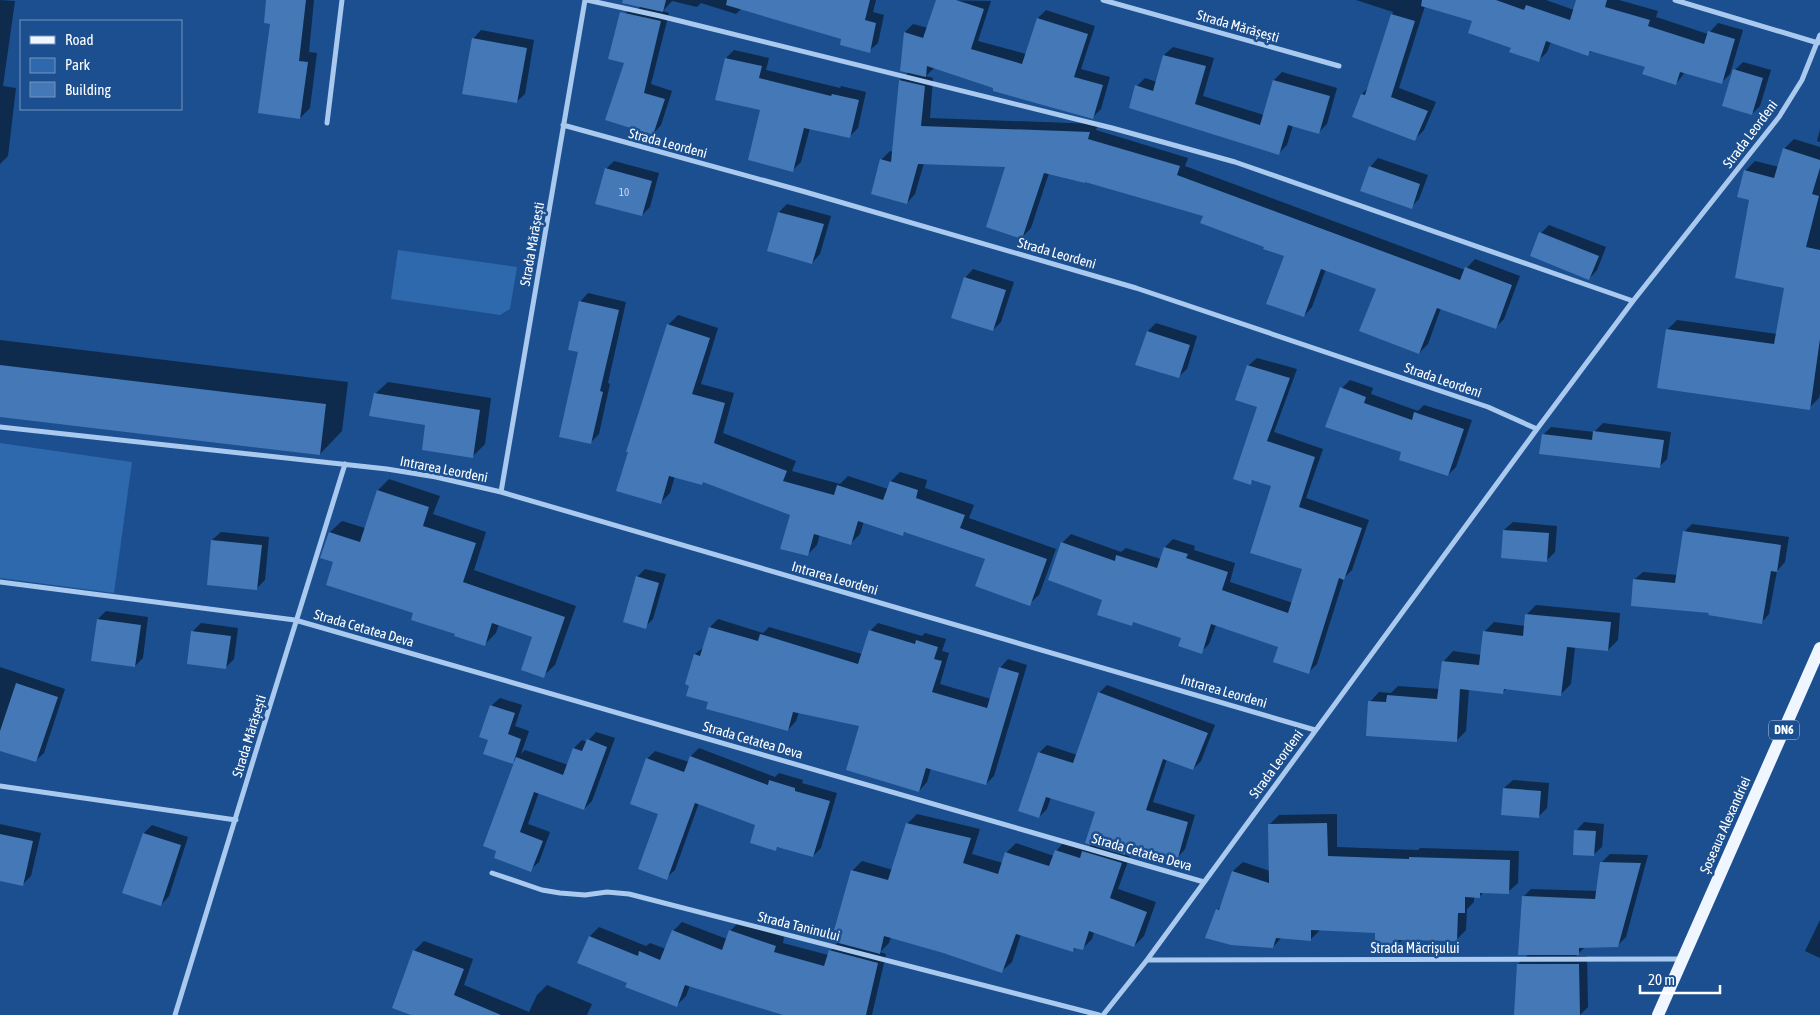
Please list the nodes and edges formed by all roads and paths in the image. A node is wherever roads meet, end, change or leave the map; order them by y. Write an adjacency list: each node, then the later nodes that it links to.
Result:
1 (342, 0): 8 (street)
2 (586, 0): 9 (street, Strada Mărășești); 10 (street)
3 (1103, 0): 7 (street, Strada Mărășești)
4 (1675, 0): 6 (street)
5 (1820, 35): 6 (street, Strada Leordeni)
6 (1818, 43): 10 (street, Strada Leordeni)
7 (1338, 66)
8 (327, 123)
9 (564, 126): 12 (street, Strada Leordeni); 14 (street, Strada Mărășești)
10 (1633, 302): 12 (street, Strada Leordeni)
11 (0, 427): 13 (street, Intrarea Leordeni)
12 (1537, 429): 18 (street, Strada Leordeni)
13 (345, 464): 14 (street, Intrarea Leordeni); 16 (street, Strada Mărășești)
14 (501, 492): 18 (street, Intrarea Leordeni)
15 (0, 582): 16 (street, Strada Cetatea Deva)
16 (295, 620): 20 (street, Strada Mărășești); 22 (street, Strada Cetatea Deva)
17 (1820, 648): 23 (main road, Șoseaua Alexandriei / DN6)
18 (1315, 730): 22 (street, Strada Leordeni)
19 (0, 786): 20 (street)
20 (236, 820): 25 (street, Strada Mărășești)
21 (492, 873): 26 (street, Strada Taninului)
22 (1204, 882): 24 (street, Strada Leordeni)
23 (1682, 959): 24 (street, Strada Măcrișului); 28 (main road, Șoseaua Alexandriei / DN6)
24 (1147, 960): 27 (street, Strada Leordeni)
25 (175, 1015)
26 (1099, 1015)
27 (1103, 1015)
28 (1658, 1015)

